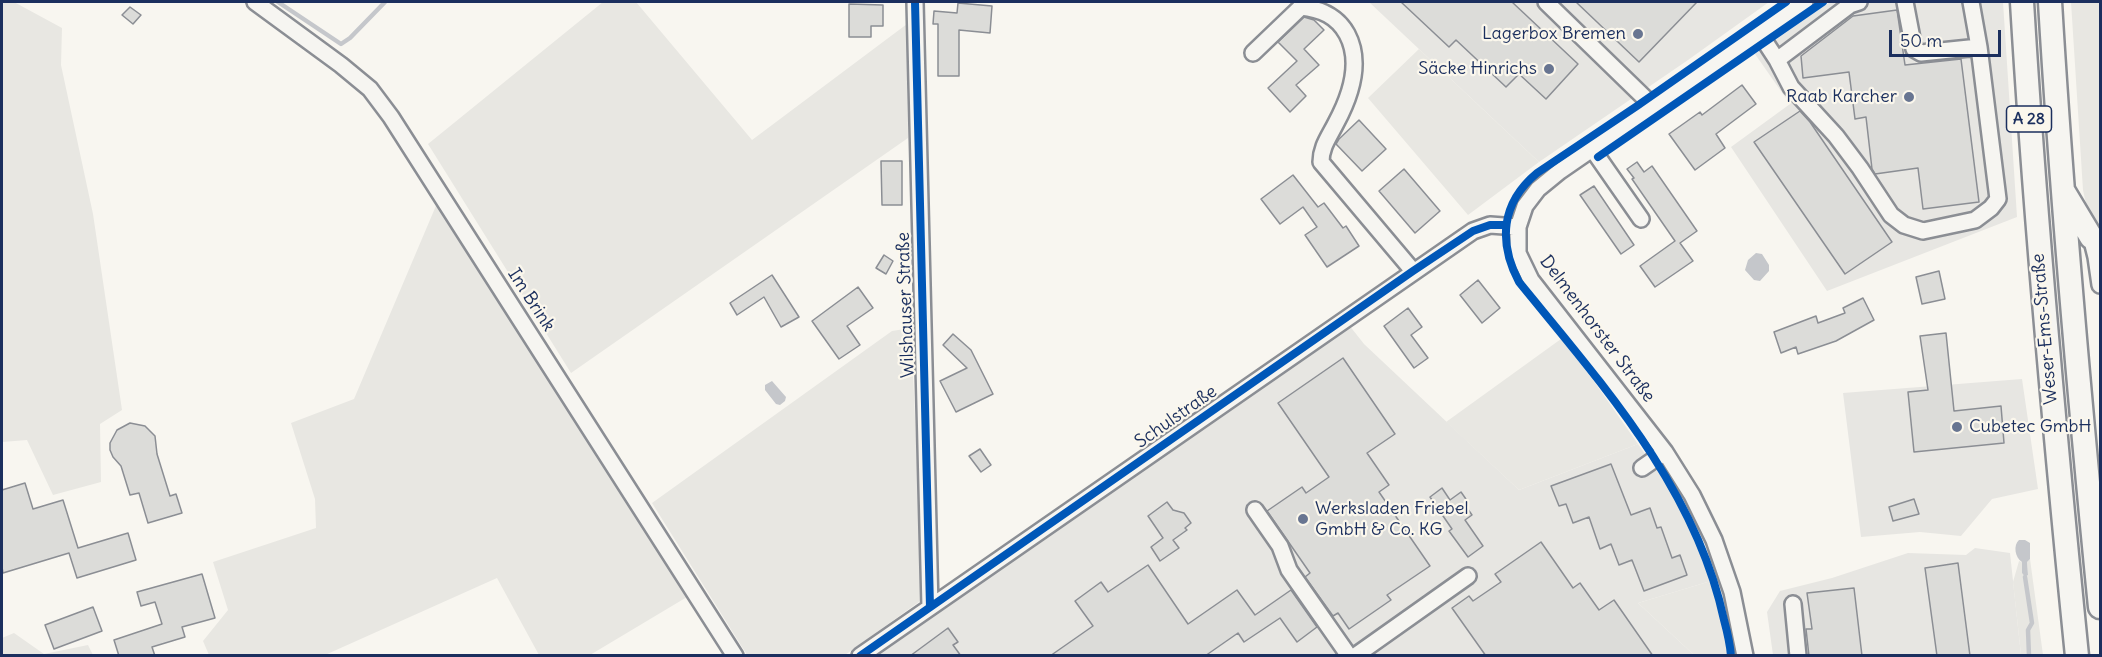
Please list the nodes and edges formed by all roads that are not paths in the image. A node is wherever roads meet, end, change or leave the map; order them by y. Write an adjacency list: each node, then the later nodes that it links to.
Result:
1 (255, 2): 30 (street, Im Brink)
2 (915, 2): 27 (street, Wilshauser Straße)
3 (1546, 2): 14 (street)
4 (1805, 2): 10 (street, Delmenhorster Straße)
5 (1859, 2): 13 (street)
6 (1905, 2): 11 (street)
7 (1971, 2): 11 (street)
8 (2022, 2): 35 (highway, Weser-Ems-Straße / A 28)
9 (2050, 2): 16 (highway, Weser-Ems-Straße / A 28)
10 (1760, 34): 13 (street); 14 (street, Delmenhorster Straße)
11 (1979, 47): 13 (street)
12 (1253, 53): 20 (street)
13 (1777, 60)
14 (1654, 106): 15 (street, Delmenhorster Straße)
15 (1593, 150): 17 (street); 18 (street, Delmenhorster Straße)
16 (2062, 189): 19 (highway); 28 (highway, Weser-Ems-Straße / A 28)
17 (1641, 219)
18 (1518, 227): 20 (street, Schulstraße); 22 (street, Delmenhorster Straße)
19 (2096, 252): 21 (street)
20 (1413, 271): 27 (street, Schulstraße)
21 (2100, 285)
22 (1665, 452): 23 (street); 33 (street, Delmenhorster Straße)
23 (1642, 468)
24 (1255, 510): 31 (street)
25 (1468, 576): 32 (street)
26 (1794, 604): 34 (street)
27 (930, 607): 29 (street, Schulstraße)
28 (2100, 607)
29 (865, 654)
30 (735, 656)
31 (1349, 656)
32 (1354, 656)
33 (1745, 656)
34 (1798, 656)
35 (2077, 656)

